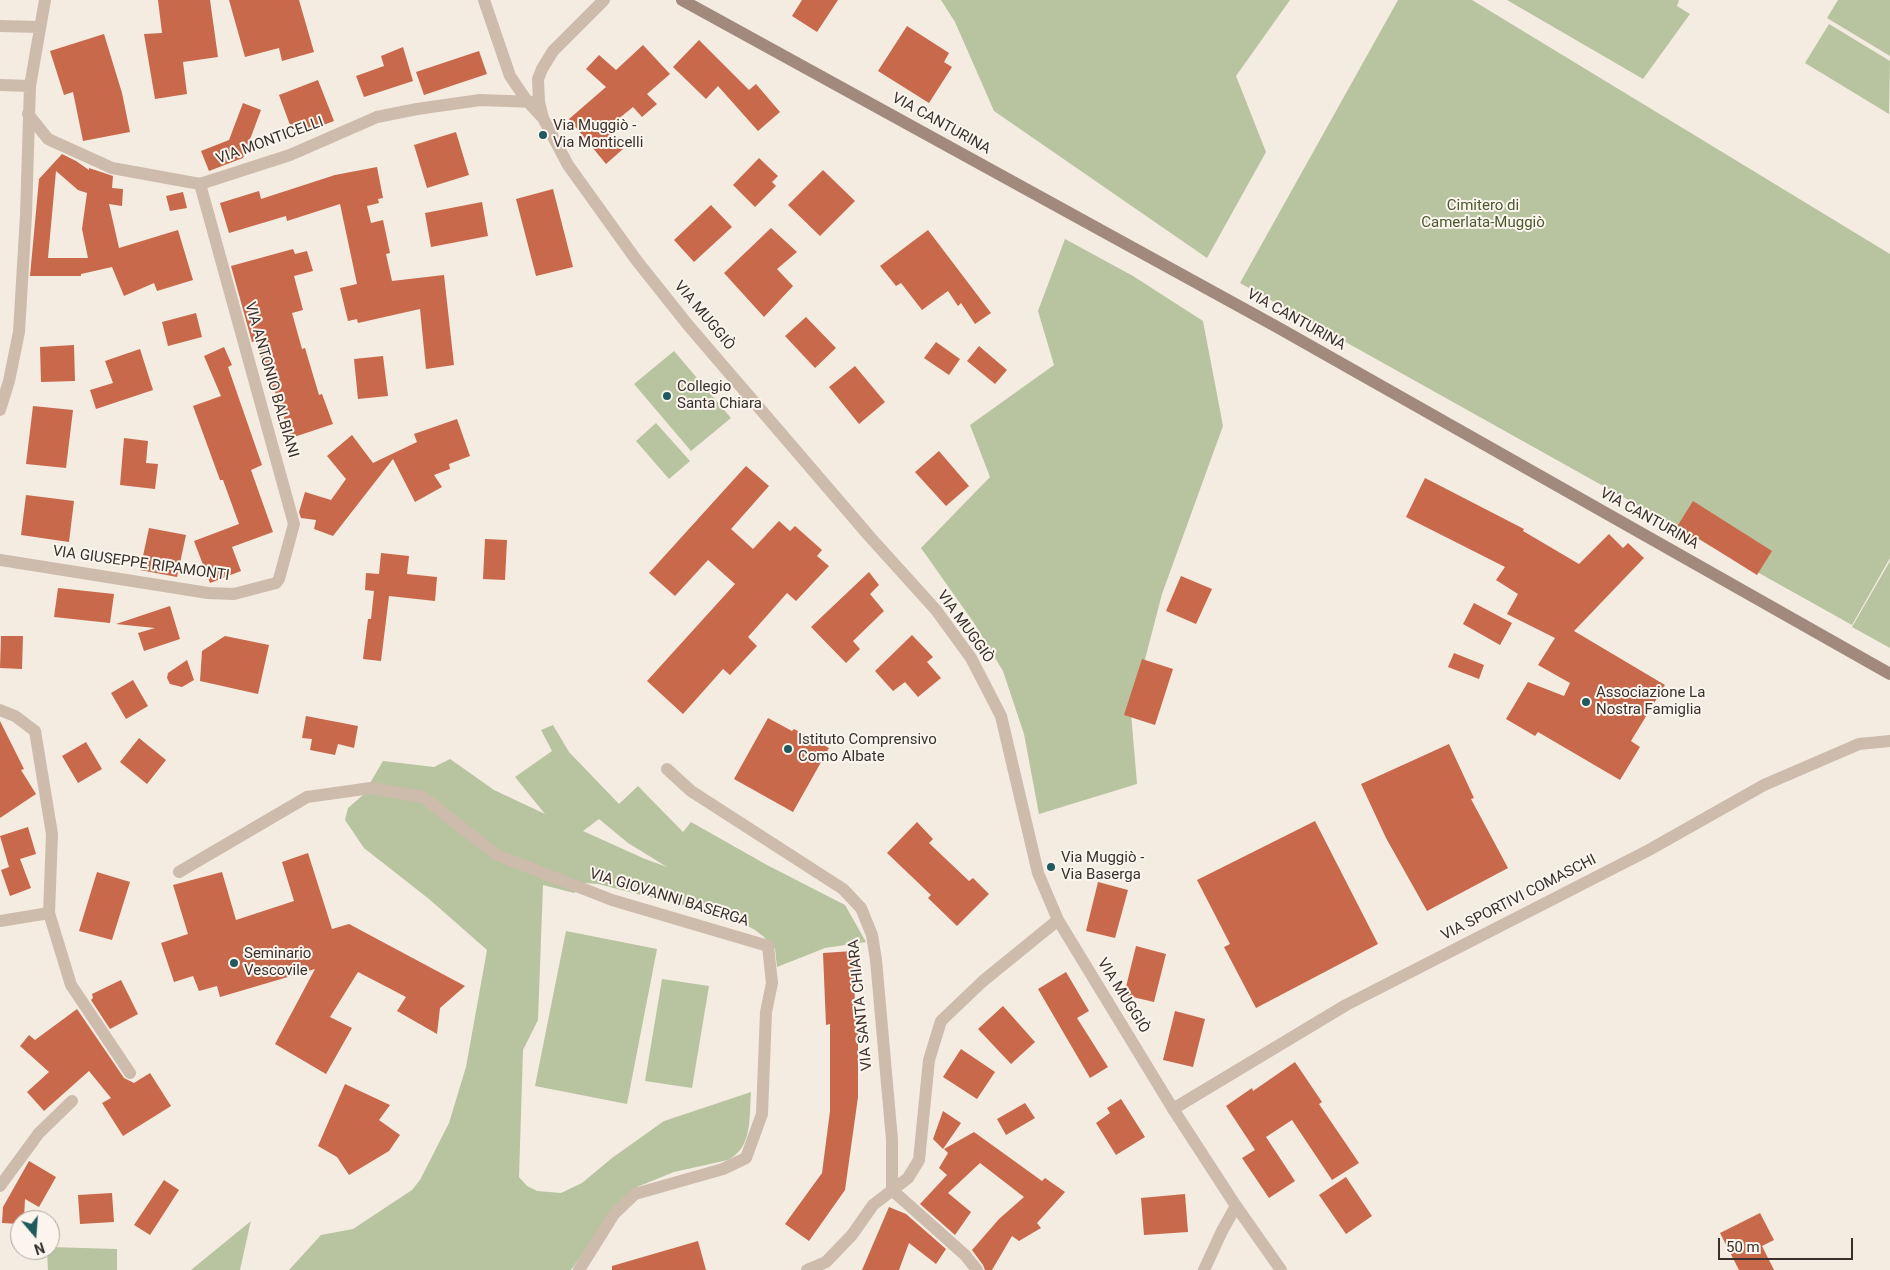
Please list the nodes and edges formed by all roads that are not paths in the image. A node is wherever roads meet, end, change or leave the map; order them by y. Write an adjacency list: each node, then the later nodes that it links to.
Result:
1 (45, 0): 6 (street)
2 (484, 0): 9 (street, VIA MUGGIÒ)
3 (604, 0): 9 (street, VIA MUGGIÒ)
4 (682, 0): 15 (main road, VIA CANTURINA)
5 (0, 26): 6 (street)
6 (40, 27): 8 (street)
7 (0, 85): 8 (street)
8 (30, 86): 10 (street)
9 (533, 102): 11 (street, VIA MONTICELLI); 21 (street, VIA MUGGIÒ)
10 (28, 114): 11 (street, VIA MONTICELLI); 12 (street)
11 (200, 184): 14 (street, VIA ANTONIO BALBIANI)
12 (0, 410)
13 (0, 560): 14 (street, VIA GIUSEPPE RIPAMONTI)
14 (276, 584)
15 (1890, 674)
16 (0, 710): 20 (street)
17 (1890, 740): 25 (street, VIA SPORTIVI COMASCHI)
18 (667, 769): 27 (street, VIA SANTA CHIARA)
19 (179, 872): 29 (street, VIA GIOVANNI BASERGA)
20 (49, 913): 22 (street); 23 (street)
21 (1058, 920): 25 (street, VIA MUGGIÒ); 27 (street)
22 (0, 921)
23 (130, 1072)
24 (72, 1101): 26 (street)
25 (1174, 1109): 28 (street, VIA MUGGIÒ)
26 (0, 1186)
27 (892, 1190): 30 (street); 31 (street)
28 (1236, 1206): 32 (street); 33 (street, VIA MUGGIÒ)
29 (579, 1270)
30 (807, 1270)
31 (977, 1270)
32 (1204, 1270)
33 (1281, 1270)

